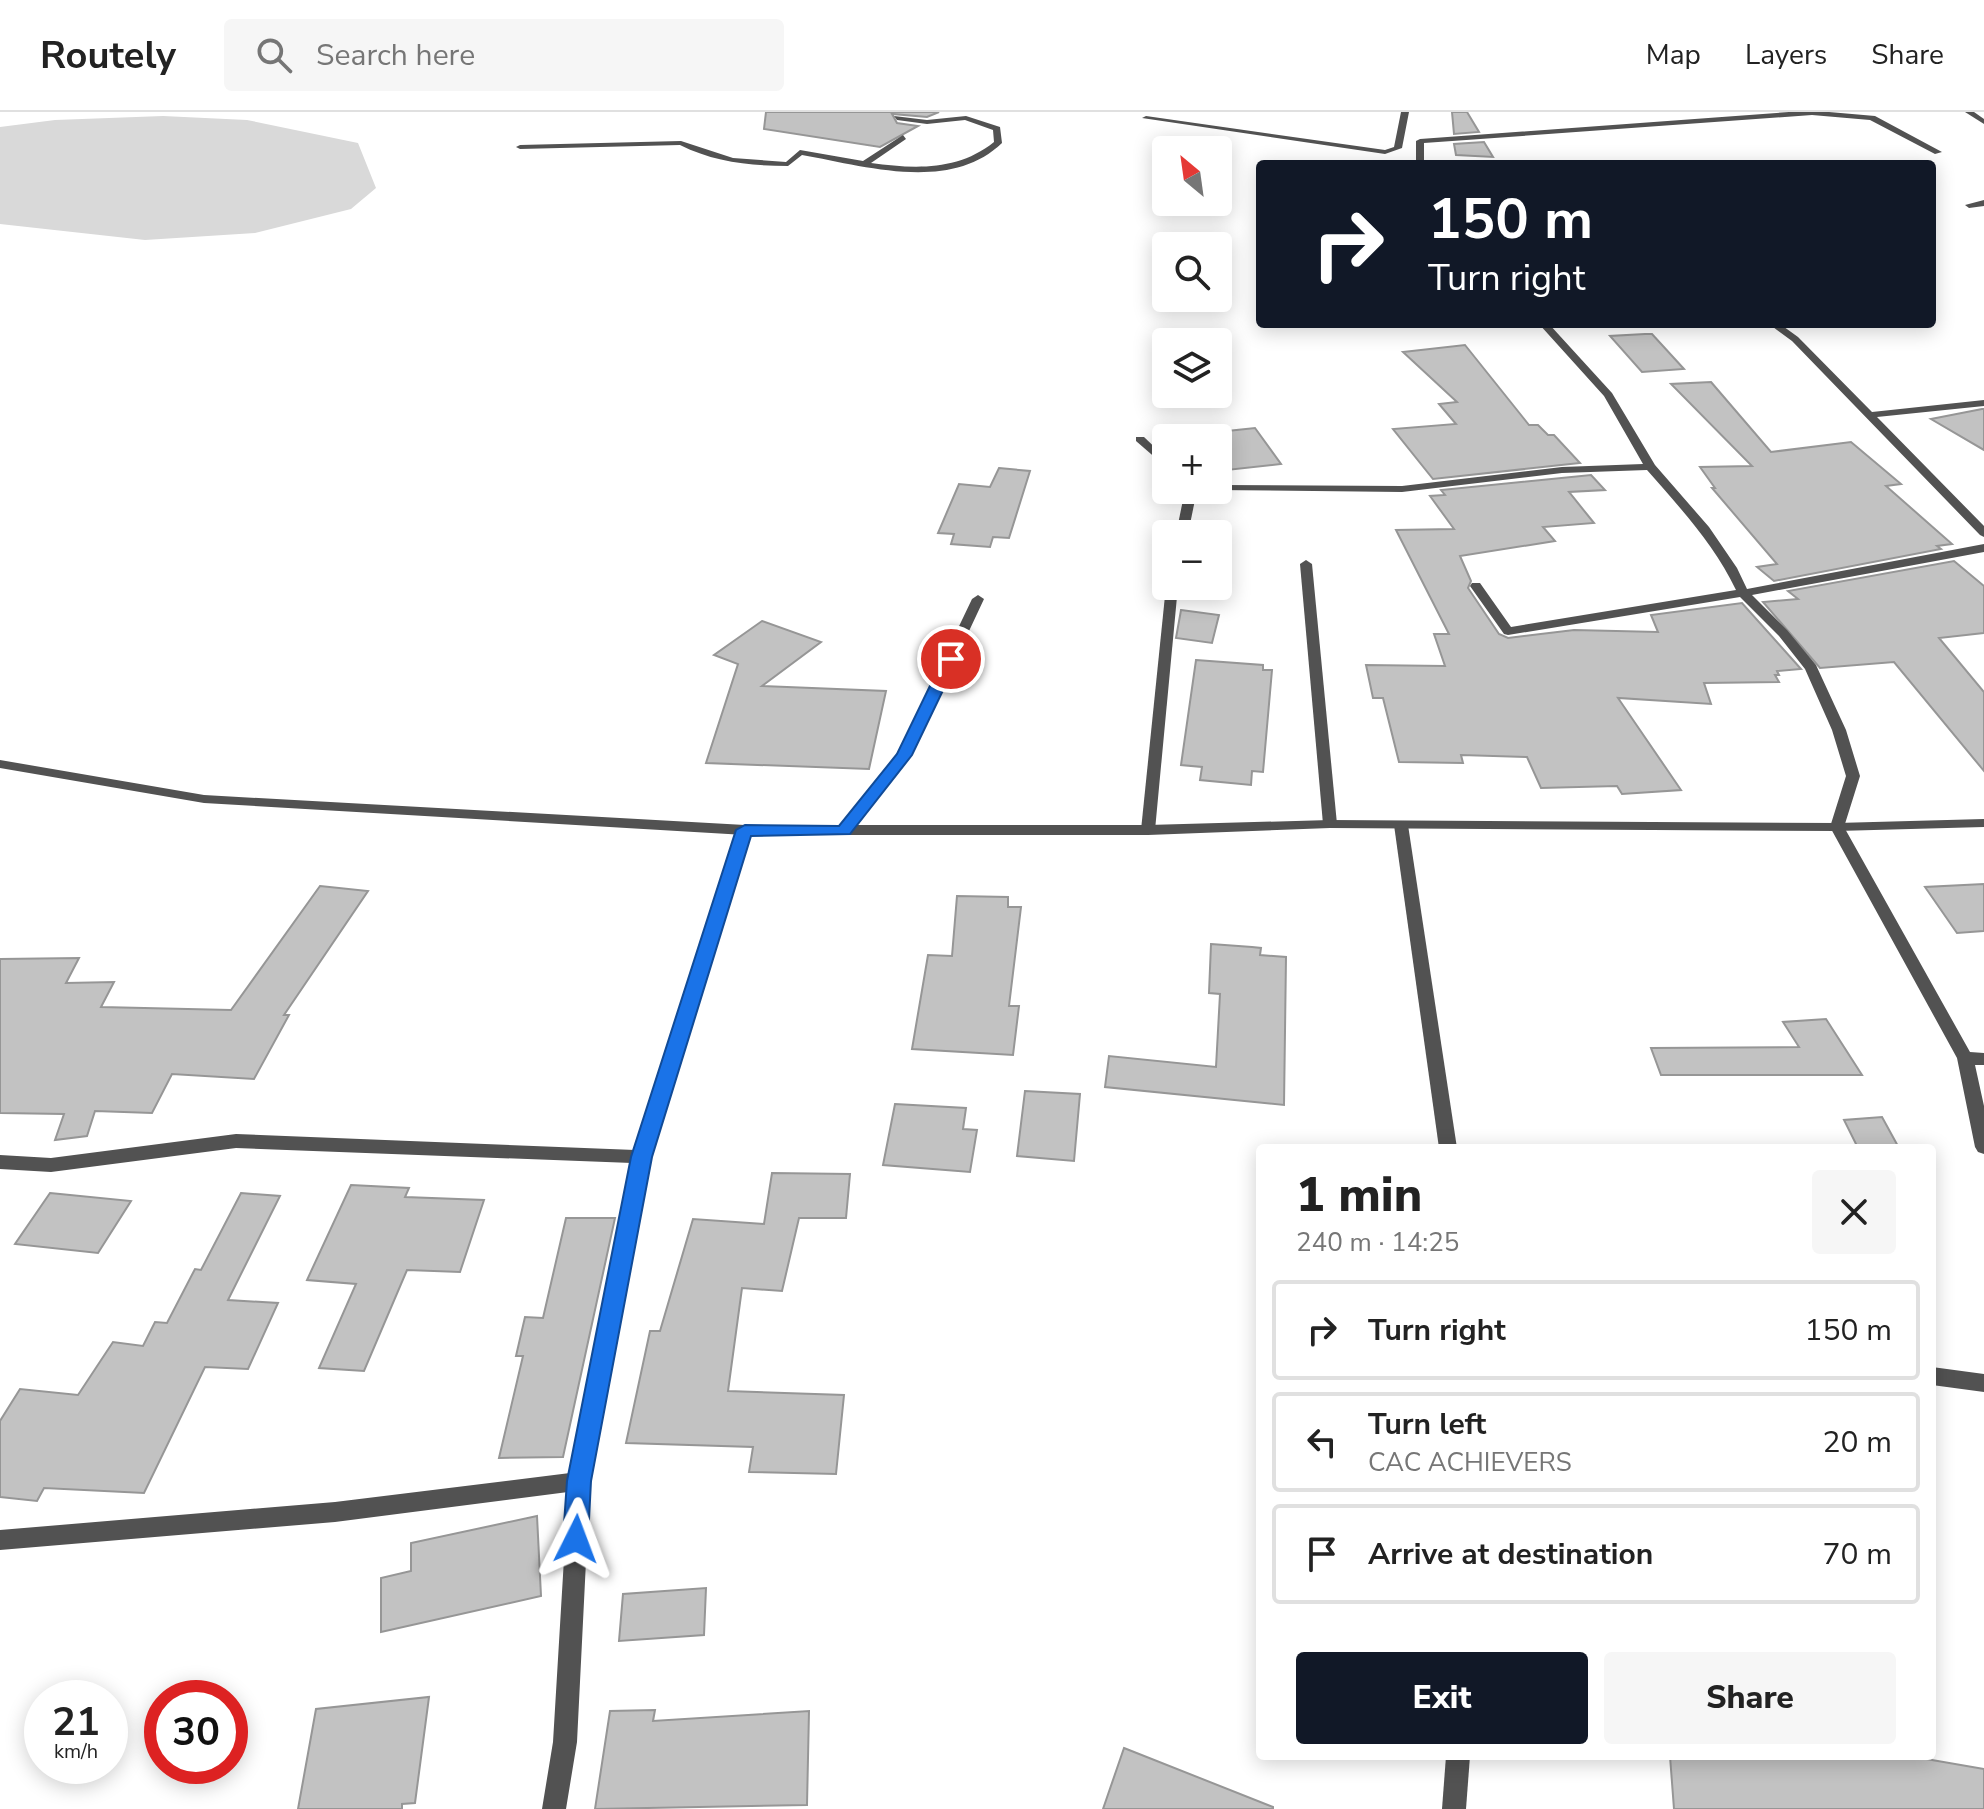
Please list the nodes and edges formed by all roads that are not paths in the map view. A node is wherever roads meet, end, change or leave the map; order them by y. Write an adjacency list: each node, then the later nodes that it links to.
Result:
1 (1405, 112): 6 (street)
2 (1626, 112): 8 (street)
3 (1817, 112): 8 (street); 11 (street)
4 (1969, 112): 7 (street)
5 (897, 118): 13 (street)
6 (1146, 118)
7 (1984, 122)
8 (1637, 124): 12 (street)
9 (903, 137): 13 (street)
10 (520, 147): 13 (street)
11 (1938, 152)
12 (1420, 160)
13 (866, 162)
14 (1984, 203): 15 (street)
15 (1969, 205)
16 (1548, 328): 22 (street)
17 (1780, 328): 19 (street)
18 (1984, 403): 19 (street)
19 (1870, 415): 24 (street)
20 (1140, 439): 21 (street)
21 (1152, 451)
22 (1650, 467): 23 (street); 28 (street)
23 (1232, 488)
24 (1984, 533)
25 (1984, 548): 28 (street)
26 (1306, 564): 33 (street)
27 (1476, 586): 28 (street)
28 (1743, 593): 35 (street)
29 (978, 599): 38 (street)
30 (1171, 600): 37 (street)
31 (0, 764): 36 (street)
32 (1984, 823): 35 (street)
33 (1330, 824): 34 (street); 37 (street)
34 (1401, 825): 35 (street); 41 (street)
35 (1837, 827): 39 (street)
36 (745, 830): 38 (street); 43 (street)
37 (1148, 830): 38 (street)
38 (844, 831)
39 (1965, 1058): 40 (street); 42 (street)
40 (1984, 1059)
41 (1447, 1144)
42 (1984, 1147)
43 (642, 1157): 44 (street); 47 (street)
44 (0, 1162)
45 (1936, 1377): 46 (street)
46 (1984, 1383)
47 (579, 1481): 48 (street); 50 (street)
48 (0, 1540)
49 (1458, 1760): 51 (street)
50 (554, 1809)
51 (1454, 1809)

